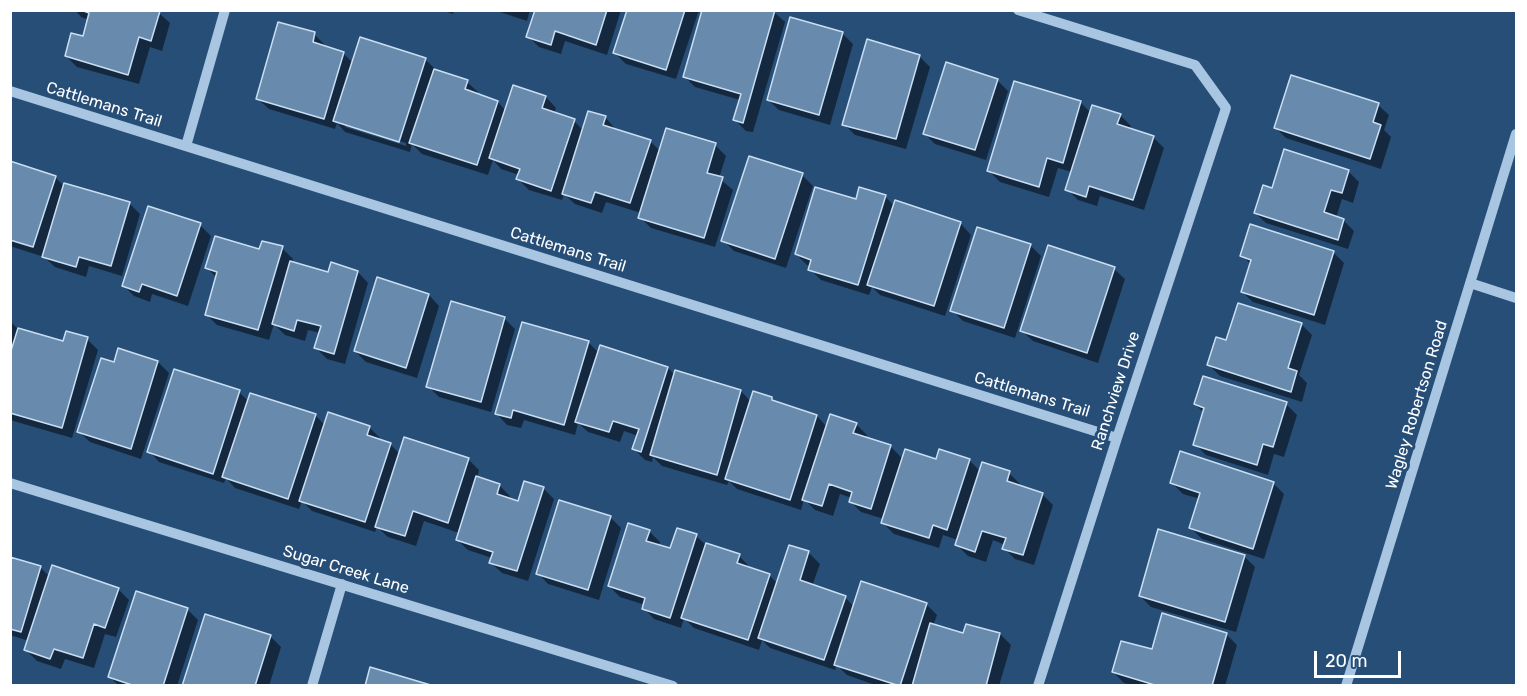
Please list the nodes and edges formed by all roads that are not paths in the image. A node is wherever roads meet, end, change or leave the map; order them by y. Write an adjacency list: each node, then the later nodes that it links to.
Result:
1 (225, 10): 5 (street)
2 (1018, 10): 8 (street, Ranchview Drive)
3 (10, 91): 5 (street, Cattlemans Trail)
4 (1516, 134): 6 (street, Wagley Robertson Road)
5 (186, 146): 8 (street, Cattlemans Trail)
6 (1470, 283): 7 (street); 14 (street, Wagley Robertson Road)
7 (1516, 298)
8 (1117, 438): 13 (street, Ranchview Drive)
9 (10, 483): 10 (street, Sugar Creek Lane)
10 (342, 584): 11 (street); 12 (street, Sugar Creek Lane)
11 (312, 686)
12 (673, 686)
13 (1038, 686)
14 (1346, 686)

